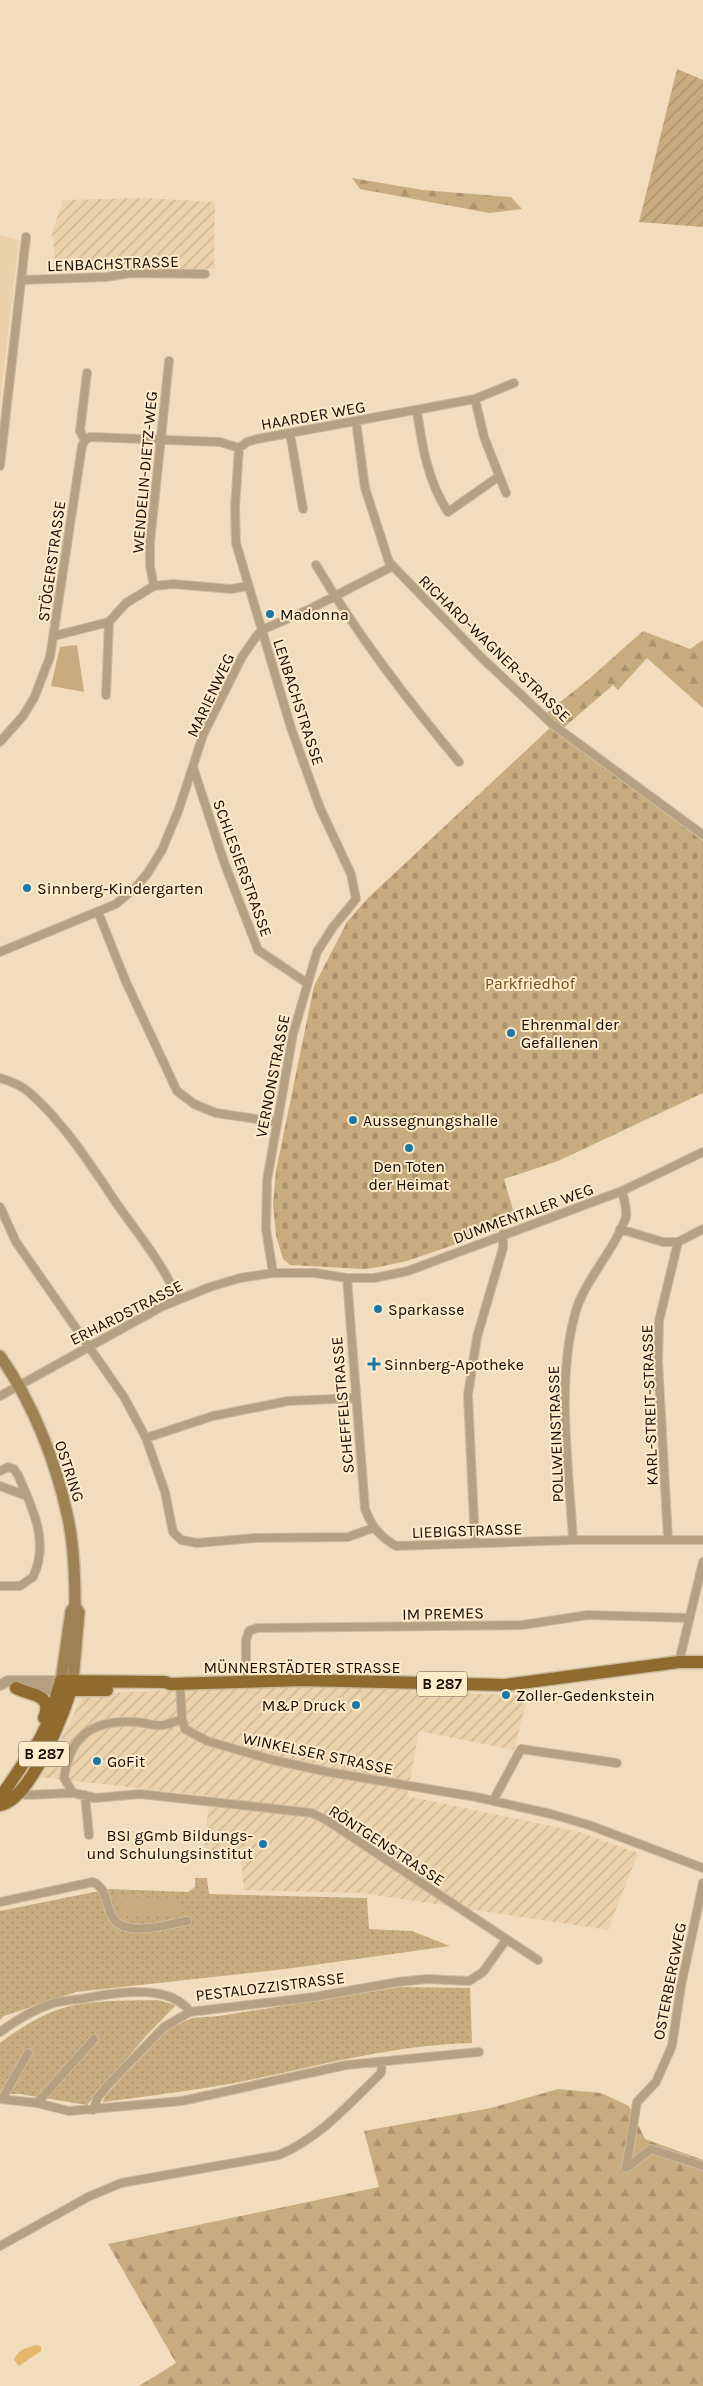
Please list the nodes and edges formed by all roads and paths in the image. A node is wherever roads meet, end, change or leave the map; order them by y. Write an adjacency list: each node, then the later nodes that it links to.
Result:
1 (26, 237): 3 (street)
2 (205, 274): 3 (street, LENBACHSTRASSE)
3 (22, 280): 14 (street)
4 (169, 361): 12 (street, WENDELIN-DIETZ-WEG)
5 (87, 373): 11 (street, STÖGERSTRASSE)
6 (514, 383): 7 (street, HAARDER WEG)
7 (475, 399): 8 (street, HAARDER WEG); 15 (street)
8 (417, 411): 9 (street, HAARDER WEG); 15 (street)
9 (356, 421): 10 (street, HAARDER WEG); 19 (street, RICHARD-WAGNER-STRASSE)
10 (290, 433): 13 (street, HAARDER WEG); 17 (street)
11 (85, 440): 12 (street); 25 (street, STÖGERSTRASSE)
12 (160, 441): 13 (street); 20 (street, WENDELIN-DIETZ-WEG)
13 (239, 448): 21 (street, LENBACHSTRASSE)
14 (0, 466)
15 (498, 477): 16 (street)
16 (506, 494)
17 (303, 509)
18 (316, 565): 22 (street)
19 (393, 566): 22 (street, MARIENWEG); 30 (street, RICHARD-WAGNER-STRASSE)
20 (154, 586): 21 (street); 23 (street)
21 (248, 586): 24 (street, LENBACHSTRASSE)
22 (334, 596): 24 (street, MARIENWEG); 28 (street)
23 (109, 622): 25 (street); 26 (street)
24 (262, 630): 29 (street, MARIENWEG); 31 (street, LENBACHSTRASSE)
25 (54, 636): 27 (street, STÖGERSTRASSE)
26 (106, 696)
27 (0, 742)
28 (459, 762)
29 (193, 767): 32 (street, MARIENWEG); 34 (street, SCHLESIERSTRASSE)
30 (703, 835)
31 (356, 899): 34 (street, VERNONSTRASSE)
32 (98, 912): 33 (street); 36 (street)
33 (0, 952)
34 (307, 983): 36 (street, VERNONSTRASSE)
35 (0, 1078): 46 (street)
36 (277, 1122): 44 (street, VERNONSTRASSE)
37 (703, 1152): 38 (street, DUMMENTALER WEG)
38 (622, 1191): 40 (street, POLLWEINSTRASSE); 42 (street, DUMMENTALER WEG)
39 (0, 1207): 47 (street)
40 (620, 1229): 43 (street); 58 (street, POLLWEINSTRASSE)
41 (703, 1230): 43 (street)
42 (503, 1234): 45 (street, DUMMENTALER WEG); 60 (street)
43 (678, 1242): 57 (street, KARL-STREIT-STRASSE)
44 (273, 1273): 45 (street, DUMMENTALER WEG); 46 (street, ERHARDSTRASSE)
45 (347, 1278): 51 (street, SCHEFFELSTRASSE)
46 (178, 1299): 47 (street, ERHARDSTRASSE)
47 (88, 1346): 49 (street, ERHARDSTRASSE); 52 (street)
48 (0, 1356): 49 (main road, OSTRING)
49 (20, 1387): 50 (street, ERHARDSTRASSE); 69 (main road, OSTRING)
50 (0, 1396)
51 (354, 1398): 52 (street); 56 (street, SCHEFFELSTRASSE)
52 (146, 1438): 56 (street)
53 (0, 1471): 55 (street)
54 (0, 1486): 55 (street)
55 (27, 1496): 62 (street)
56 (373, 1528): 60 (street, LIEBIGSTRASSE)
57 (668, 1538): 58 (street, LIEBIGSTRASSE); 59 (street, LIEBIGSTRASSE)
58 (573, 1540): 60 (street, LIEBIGSTRASSE)
59 (703, 1540)
60 (475, 1542)
61 (703, 1562): 63 (street)
62 (0, 1586)
63 (689, 1618): 64 (street); 66 (street, IM PREMES)
64 (679, 1662): 65 (main road, MÜNNERSTÄDTER STRASSE / B 287); 66 (main road, MÜNNERSTÄDTER STRASSE / B 287)
65 (703, 1662)
66 (246, 1683): 67 (main road, MÜNNERSTÄDTER STRASSE / B 287)
67 (175, 1684): 69 (main road, MÜNNERSTÄDTER STRASSE / B 287); 71 (street)
68 (1, 1685): 69 (street); 70 (street)
69 (66, 1686): 70 (street); 72 (main road, OSTRING / B 287); 74 (main road, OSTRING / B 287)
70 (16, 1688): 72 (main road)
71 (182, 1719): 75 (street); 78 (street, WINKELSER STRASSE)
72 (35, 1746): 77 (main road, OSTRING / B 287)
73 (617, 1763): 78 (street)
74 (19, 1792): 75 (street, RÖNTGENSTRASSE); 79 (main road, OSTRING / B 287)
75 (73, 1793): 76 (street, RÖNTGENSTRASSE)
76 (85, 1795): 80 (street); 85 (street, RÖNTGENSTRASSE)
77 (0, 1798)
78 (493, 1800): 81 (street, WINKELSER STRASSE)
79 (0, 1805)
80 (89, 1835)
81 (703, 1868)
82 (703, 1883): 96 (street, OSTERBERGWEG)
83 (0, 1902): 84 (street)
84 (187, 1921)
85 (506, 1940): 86 (street, RÖNTGENSTRASSE); 87 (street, PESTALOZZISTRASSE)
86 (538, 1960)
87 (190, 2012): 88 (street, PESTALOZZISTRASSE); 95 (street)
88 (0, 2032)
89 (94, 2039): 94 (street)
90 (479, 2052): 92 (street)
91 (28, 2053): 93 (street)
92 (382, 2062): 95 (street); 97 (street)
93 (1, 2099): 94 (street)
94 (37, 2103): 95 (street)
95 (93, 2110)
96 (703, 2166)
97 (0, 2246)

